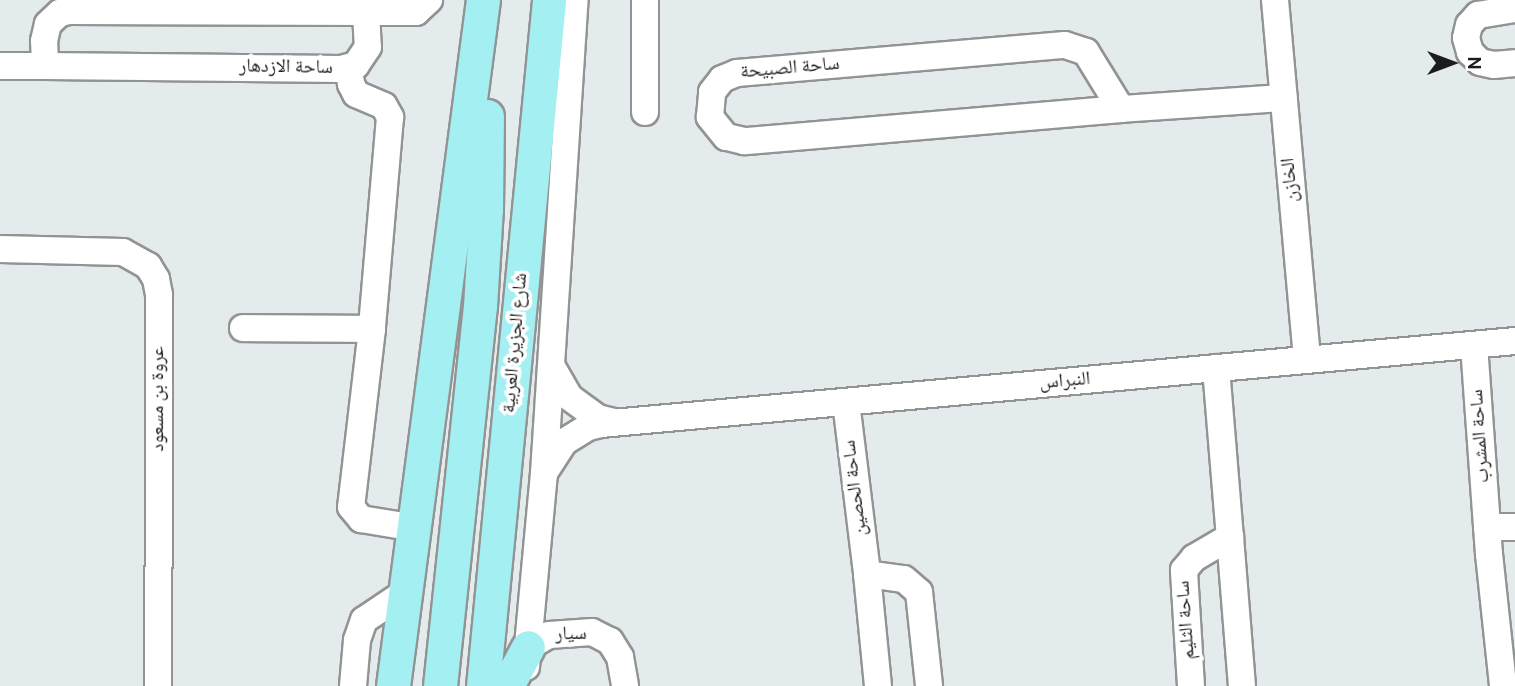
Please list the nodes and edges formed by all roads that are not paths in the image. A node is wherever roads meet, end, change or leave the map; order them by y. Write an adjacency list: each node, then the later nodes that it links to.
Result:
1 (429, 0): 8 (street)
2 (549, 0): 38 (main road, شارع الجزيرة العربية)
3 (575, 0): 22 (street, شارع الجزيرة العربية)
4 (645, 0): 15 (street)
5 (1275, 0): 13 (street, الخازن)
6 (482, 8): 29 (main road); 37 (main road)
7 (1515, 9): 9 (street)
8 (366, 12): 11 (street); 12 (street, ساحة الازدهار)
9 (1515, 63)
10 (0, 66): 11 (street, ساحة الازدهار)
11 (45, 66): 12 (street, ساحة الازدهار)
12 (349, 68): 18 (street)
13 (1284, 98): 14 (street, ساحة الصبيحة); 21 (street, الخازن)
14 (1121, 109): 14 (street, ساحة الصبيحة)
15 (645, 111)
16 (0, 249): 34 (street, عروة بن مسعود)
17 (243, 328): 18 (street)
18 (372, 329): 29 (street)
19 (1515, 341): 20 (street, النبراس)
20 (1474, 345): 21 (street, النبراس); 27 (street, ساحة المشرب)
21 (1307, 360): 23 (street, النبراس)
22 (552, 366): 25 (street, النبراس); 26 (street, شارع الجزيرة العربية)
23 (1216, 368): 24 (street, النبراس); 30 (street)
24 (846, 402): 25 (street, النبراس); 31 (street, ساحة الحصين)
25 (615, 422): 26 (street, النبراس)
26 (544, 473): 33 (street, شارع الجزيرة العربية)
27 (1487, 527): 28 (street); 46 (street, ساحة المشرب)
28 (1515, 527)
29 (416, 528): 32 (main road)
30 (1230, 537): 44 (street, ساحة الثليم); 45 (street)
31 (867, 574): 42 (street, ساحة الحصين); 43 (street)
32 (404, 594): 35 (street); 36 (main road)
33 (528, 647): 39 (main road); 40 (street, شارع الجزيرة العربية); 41 (street, سيار)
34 (158, 686)
35 (354, 686)
36 (393, 686)
37 (440, 686)
38 (483, 686)
39 (507, 686)
40 (524, 686)
41 (625, 686)
42 (878, 686)
43 (929, 686)
44 (1191, 686)
45 (1242, 686)
46 (1503, 686)

